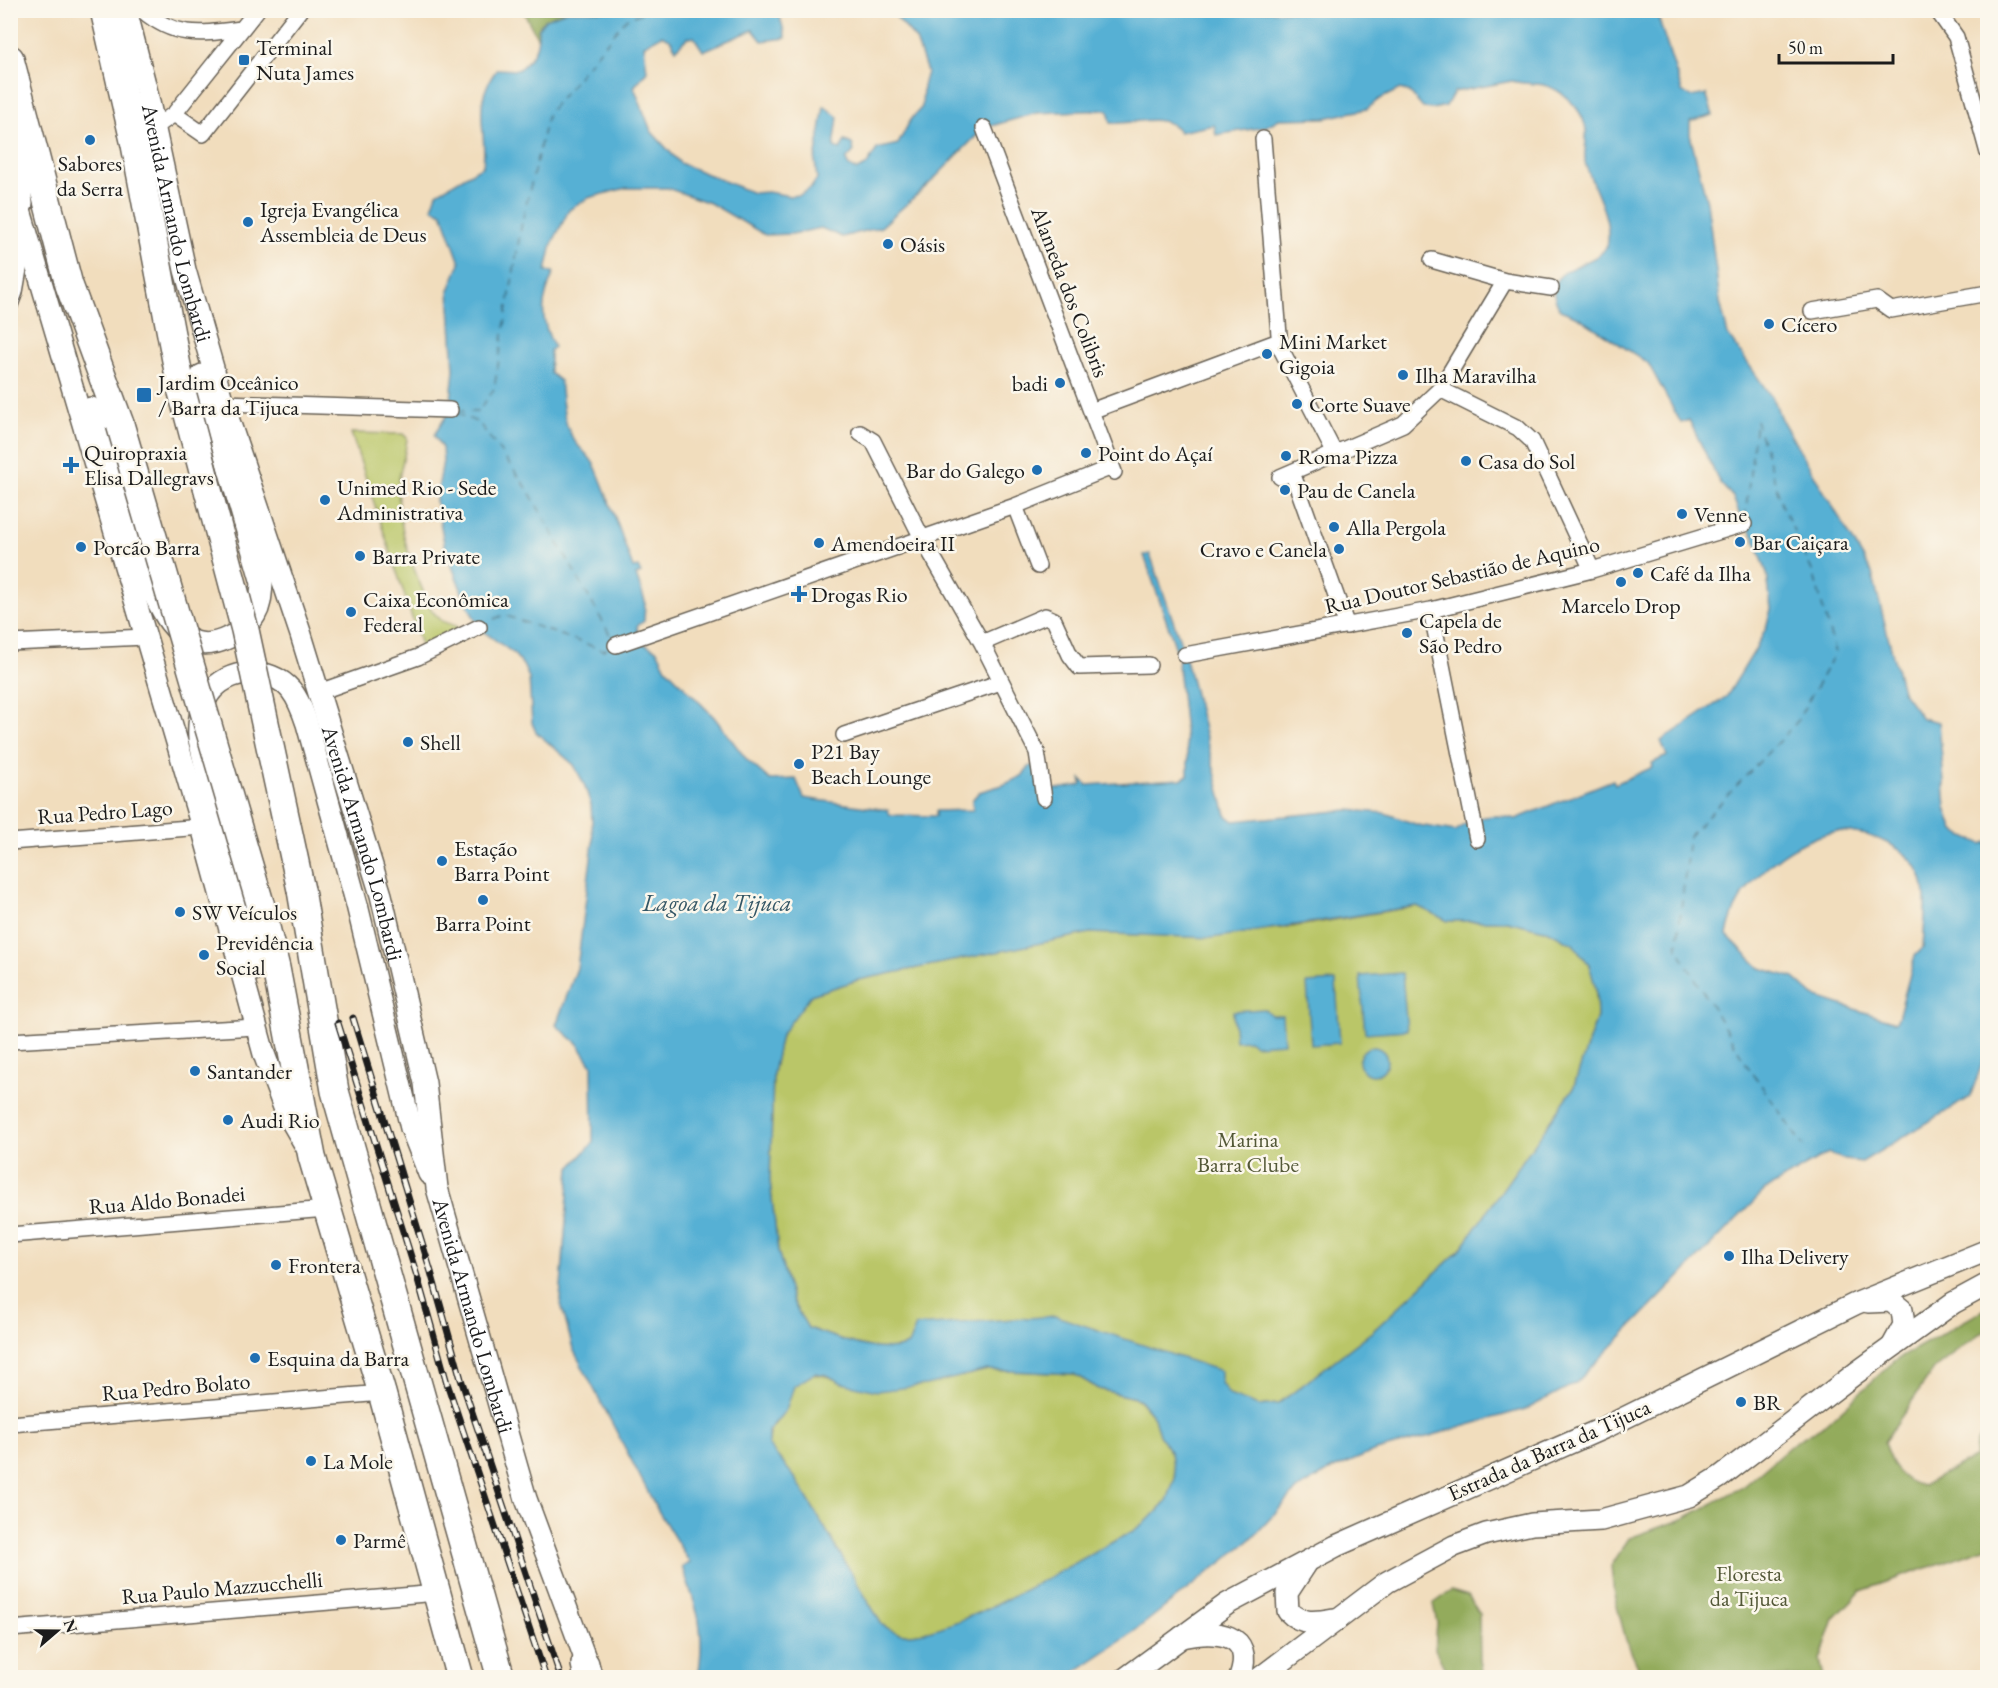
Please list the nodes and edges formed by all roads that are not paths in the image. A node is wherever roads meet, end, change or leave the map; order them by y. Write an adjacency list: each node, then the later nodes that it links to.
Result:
1 (104, 10): 75 (highway, Avenida Armando Lombardi, bridge)
2 (126, 10): 10 (main road, Avenida Armando Lombardi)
3 (142, 10): 7 (street)
4 (257, 10): 7 (street)
5 (300, 10): 9 (street)
6 (1937, 10): 14 (street)
7 (242, 29): 9 (street)
8 (10, 59): 58 (highway, bridge)
9 (174, 114): 10 (street)
10 (154, 128): 20 (main road, Avenida Armando Lombardi)
11 (984, 128): 31 (street, Alameda dos Colibris)
12 (10, 139): 18 (highway)
13 (1263, 139): 27 (street)
14 (1988, 153)
15 (10, 178): 18 (main road)
16 (1988, 209): 17 (street)
17 (1988, 217)
18 (18, 218): 23 (street); 26 (main road)
19 (1432, 260): 21 (street)
20 (185, 270): 26 (main road); 29 (main road, Avenida Armando Lombardi)
21 (1505, 280): 22 (street); 28 (street)
22 (1551, 288)
23 (12, 294)
24 (1988, 294): 25 (street)
25 (1812, 311)
26 (53, 322): 42 (main road)
27 (1279, 341): 31 (street); 33 (street)
28 (1440, 388): 33 (street); 38 (street)
29 (223, 403): 30 (street); 49 (main road, Avenida Armando Lombardi)
30 (450, 410)
31 (1091, 411): 34 (street, Alameda dos Colibris)
32 (860, 433): 36 (street)
33 (1335, 454): 40 (street)
34 (1015, 506): 36 (street); 37 (street)
35 (1744, 524): 38 (street, Rua Doutor Sebastião de Aquino)
36 (922, 538): 44 (street); 45 (street)
37 (1038, 567)
38 (1592, 570): 39 (street, Rua Doutor Sebastião de Aquino)
39 (1431, 610): 40 (street, Rua Doutor Sebastião de Aquino); 53 (street)
40 (1347, 626): 46 (street, Rua Doutor Sebastião de Aquino)
41 (479, 627): 49 (street)
42 (146, 637): 43 (street); 52 (main road)
43 (10, 643)
44 (982, 643): 47 (street); 48 (street)
45 (616, 645)
46 (1185, 656)
47 (1149, 665)
48 (1001, 682): 50 (street); 51 (street)
49 (319, 692): 59 (main road, Avenida Armando Lombardi)
50 (844, 735)
51 (1044, 798)
52 (202, 826): 54 (street, Rua Pedro Lago); 55 (main road)
53 (1477, 839)
54 (10, 842)
55 (256, 1027): 56 (street); 57 (main road)
56 (10, 1041)
57 (276, 1086): 58 (main road); 59 (main road)
58 (312, 1157): 60 (highway)
59 (437, 1188): 73 (main road, Avenida Armando Lombardi)
60 (327, 1209): 61 (street, Rua Aldo Bonadei); 66 (highway)
61 (10, 1235)
62 (1988, 1250): 64 (main road, Estrada da Barra da Tijuca)
63 (1988, 1284): 65 (main road)
64 (1855, 1304): 65 (main road); 68 (main road, Estrada da Barra da Tijuca)
65 (1889, 1350): 70 (main road)
66 (382, 1393): 67 (street, Rua Pedro Bolato); 69 (highway)
67 (10, 1424)
68 (1308, 1561): 70 (main road); 72 (main road, Estrada da Barra da Tijuca)
69 (437, 1593): 71 (street, Rua Paulo Mazzucchelli); 74 (highway)
70 (1334, 1619): 78 (main road)
71 (10, 1629)
72 (1178, 1638): 76 (main road, Estrada da Barra da Tijuca); 77 (main road)
73 (588, 1673)
74 (460, 1677)
75 (501, 1677)
76 (1126, 1677)
77 (1240, 1677)
78 (1260, 1677)

